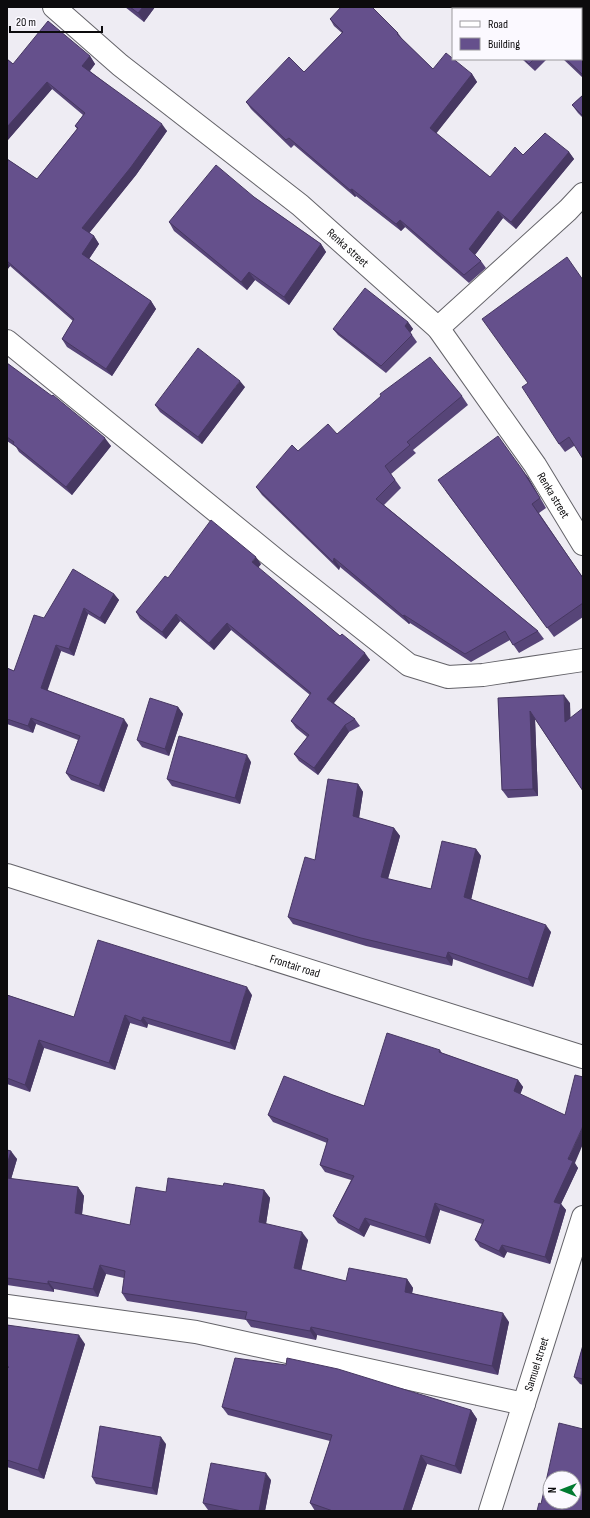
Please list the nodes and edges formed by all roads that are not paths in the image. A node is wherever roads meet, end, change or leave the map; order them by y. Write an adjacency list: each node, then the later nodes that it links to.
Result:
1 (54, 7): 3 (street, Renka street)
2 (583, 194): 3 (street)
3 (438, 328): 5 (street, Renka street)
4 (7, 341): 6 (street)
5 (583, 544)
6 (583, 660)
7 (7, 875): 8 (street, Frontair road)
8 (583, 1057)
9 (583, 1217): 11 (street, Samuel street)
10 (7, 1306): 11 (street)
11 (524, 1404): 12 (street, Samuel street)
12 (490, 1511)

